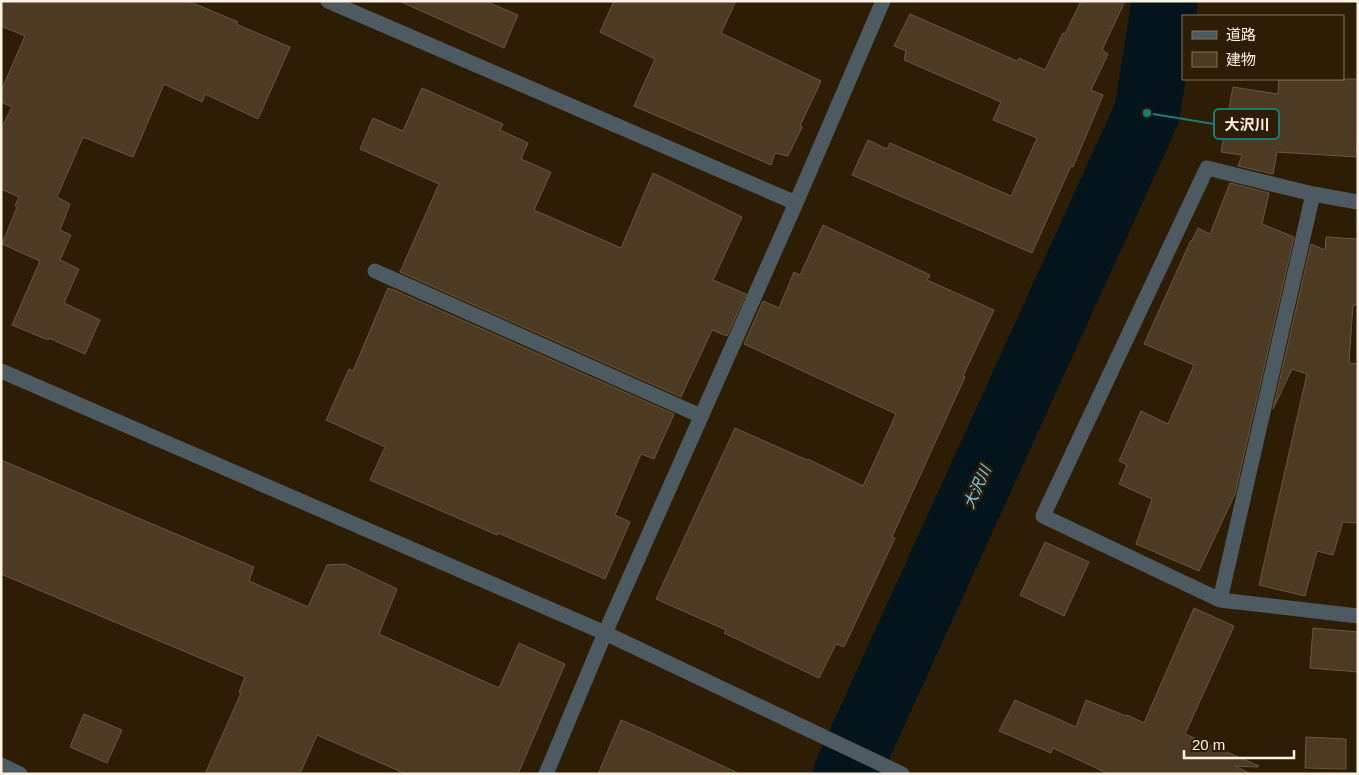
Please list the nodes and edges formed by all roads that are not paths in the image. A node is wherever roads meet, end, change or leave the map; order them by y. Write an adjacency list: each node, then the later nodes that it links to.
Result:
1 (328, 1): 5 (street)
2 (883, 1): 5 (street)
3 (1313, 194): 4 (street); 9 (street); 9 (street)
4 (1358, 202)
5 (796, 203): 8 (street)
6 (375, 271): 8 (street)
7 (1, 371): 11 (street)
8 (701, 416): 11 (street)
9 (1220, 600): 10 (street)
10 (1358, 616)
11 (605, 633): 13 (street); 15 (street)
12 (1, 765): 14 (street)
13 (901, 773)
14 (20, 774)
15 (546, 774)

